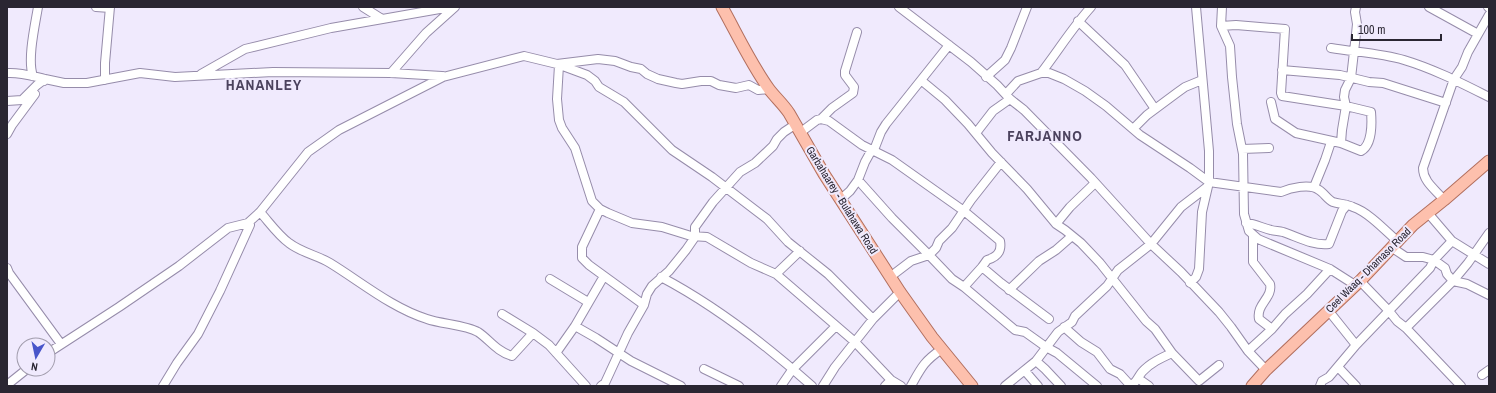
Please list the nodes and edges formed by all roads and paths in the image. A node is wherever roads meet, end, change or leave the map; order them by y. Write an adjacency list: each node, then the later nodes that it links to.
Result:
1 (38, 7): 29 (street)
2 (96, 7): 14 (street)
3 (363, 7): 16 (street)
4 (451, 7): 16 (street)
5 (455, 7): 28 (street)
6 (722, 7): 39 (main road, Garbahaarey - Bulahawa Road)
7 (900, 7): 21 (street)
8 (1027, 7): 32 (street)
9 (1091, 7): 17 (street)
10 (1196, 7): 37 (street)
11 (1222, 7): 18 (street)
12 (1356, 7): 23 (street)
13 (1429, 7): 20 (street)
14 (110, 8): 36 (street)
15 (1489, 15): 20 (street)
16 (382, 19): 30 (street)
17 (1078, 21): 26 (street); 46 (street)
18 (1221, 26): 25 (street); 55 (street)
19 (857, 32): 47 (street)
20 (1478, 34): 35 (street)
21 (949, 46): 32 (street); 38 (street)
22 (1331, 48): 23 (street)
23 (1354, 51): 33 (street); 35 (street)
24 (558, 64): 31 (street); 39 (street); 64 (street); 68 (street)
25 (1282, 70): 33 (street); 45 (street)
26 (1040, 72): 40 (street); 49 (street)
27 (7, 73): 29 (street)
28 (391, 73): 30 (street); 31 (street)
29 (33, 76): 34 (street)
30 (199, 76): 36 (street)
31 (443, 76): 70 (street)
32 (986, 77): 40 (street)
33 (1350, 78): 44 (street); 45 (street)
34 (45, 79): 36 (street); 42 (street); 50 (street)
35 (1454, 79): 41 (street); 44 (street)
36 (105, 80)
37 (1202, 80): 46 (street); 61 (street)
38 (922, 81): 51 (street); 56 (street)
39 (769, 89): 48 (main road, Garbahaarey - Bulahawa Road)
40 (1008, 97): 51 (street); 60 (street)
41 (1489, 97)
42 (7, 101)
43 (1271, 102): 52 (street)
44 (1446, 103): 66 (street)
45 (1346, 106): 53 (street); 53 (street)
46 (1155, 109): 49 (street)
47 (821, 119): 48 (street); 56 (street)
48 (799, 128): 64 (street); 65 (main road, Garbahaarey - Bulahawa Road)
49 (1133, 130): 61 (street)
50 (7, 134)
51 (976, 134): 58 (street)
52 (1331, 142): 53 (street); 63 (street)
53 (1341, 143)
54 (1269, 148): 55 (street)
55 (1242, 149): 62 (street)
56 (874, 150): 59 (street); 69 (street)
57 (1489, 161): 66 (main road, Ceel Waaq - Dhamaso Road)
58 (1001, 162): 69 (street); 73 (street)
59 (858, 180): 65 (street); 84 (street)
60 (1095, 183): 73 (street); 80 (street)
61 (1208, 184): 62 (street); 80 (street); 97 (street)
62 (1244, 186): 63 (street); 74 (street)
63 (1314, 187): 67 (street)
64 (726, 188): 78 (street); 82 (street)
65 (841, 199): 93 (main road, Garbahaarey - Bulahawa Road)
66 (1444, 200): 71 (main road, Ceel Waaq - Dhamaso Road)
67 (1347, 205): 74 (street); 81 (street)
68 (600, 209): 78 (street); 91 (street)
69 (964, 211): 84 (street); 87 (street)
70 (260, 212): 72 (street); 115 (street)
71 (1428, 214): 79 (street); 81 (main road, Ceel Waaq - Dhamaso Road)
72 (248, 223): 117 (street); 139 (street)
73 (1056, 224): 76 (street)
74 (1246, 224): 77 (street)
75 (1489, 233): 83 (street)
76 (1072, 236): 94 (street); 100 (street)
77 (1253, 236): 89 (street); 114 (street)
78 (695, 237): 90 (street); 92 (street)
79 (1452, 240): 83 (street); 85 (street)
80 (1151, 244): 94 (street); 97 (street)
81 (1394, 244): 85 (street); 98 (main road, Ceel Waaq - Dhamaso Road)
82 (800, 251): 90 (street); 108 (street)
83 (1474, 254): 86 (street); 96 (street)
84 (929, 255): 93 (street); 99 (street)
85 (1434, 260): 96 (street); 106 (street)
86 (1489, 264)
87 (982, 267): 99 (street); 100 (street)
88 (7, 268): 117 (street)
89 (1330, 269): 98 (street); 114 (street)
90 (776, 274): 111 (street)
91 (604, 276): 103 (street); 104 (street)
92 (661, 277): 104 (street); 130 (street)
93 (890, 277): 101 (main road, Garbahaarey - Bulahawa Road)
94 (1112, 278): 112 (street); 123 (street)
95 (550, 279): 103 (street)
96 (1453, 281): 102 (street); 113 (street)
97 (1190, 283): 122 (street)
98 (1357, 283): 105 (main road, Ceel Waaq - Dhamaso Road); 106 (street)
99 (964, 287): 120 (street)
100 (1009, 290): 109 (street)
101 (900, 292): 108 (street); 121 (main road, Garbahaarey - Bulahawa Road)
102 (1489, 295)
103 (588, 302): 110 (street)
104 (644, 305): 125 (street)
105 (1328, 310): 118 (street); 131 (main road, Ceel Waaq - Dhamaso Road)
106 (1389, 311): 113 (street); 118 (street)
107 (502, 314): 115 (street)
108 (873, 319): 116 (street)
109 (1049, 319)
110 (575, 326): 124 (street); 125 (street)
111 (836, 326): 116 (street); 130 (street)
112 (1064, 327): 120 (street); 152 (street)
113 (1406, 328): 157 (street)
114 (1272, 329): 122 (street)
115 (533, 333): 124 (street)
116 (855, 342): 135 (street); 145 (street)
117 (60, 344): 119 (street)
118 (1356, 345): 128 (street)
119 (56, 347)
120 (1046, 348): 126 (street); 138 (street)
121 (942, 349): 147 (street); 148 (main road, Garbahaarey - Bulahawa Road)
122 (1248, 351): 131 (street)
123 (1172, 353): 127 (street); 134 (street)
124 (556, 354): 140 (street)
125 (619, 354): 137 (street); 141 (street)
126 (1036, 361): 132 (street); 151 (street)
127 (1219, 365)
128 (1338, 367): 155 (street); 156 (street)
129 (704, 369): 142 (street)
130 (792, 370): 143 (street); 144 (street)
131 (1266, 370): 154 (main road, Ceel Waaq - Dhamaso Road)
132 (1025, 371): 149 (street); 150 (street)
133 (17, 377): 136 (street)
134 (1139, 379): 152 (street); 153 (street)
135 (888, 383): 146 (street)
136 (7, 385)
137 (605, 385)
138 (1093, 385)
139 (163, 386)
140 (586, 386)
141 (681, 386)
142 (739, 386)
143 (781, 386)
144 (812, 386)
145 (823, 386)
146 (901, 386)
147 (911, 386)
148 (972, 386)
149 (1005, 386)
150 (1038, 386)
151 (1061, 386)
152 (1130, 386)
153 (1149, 386)
154 (1252, 386)
155 (1320, 386)
156 (1356, 386)
157 (1460, 386)

